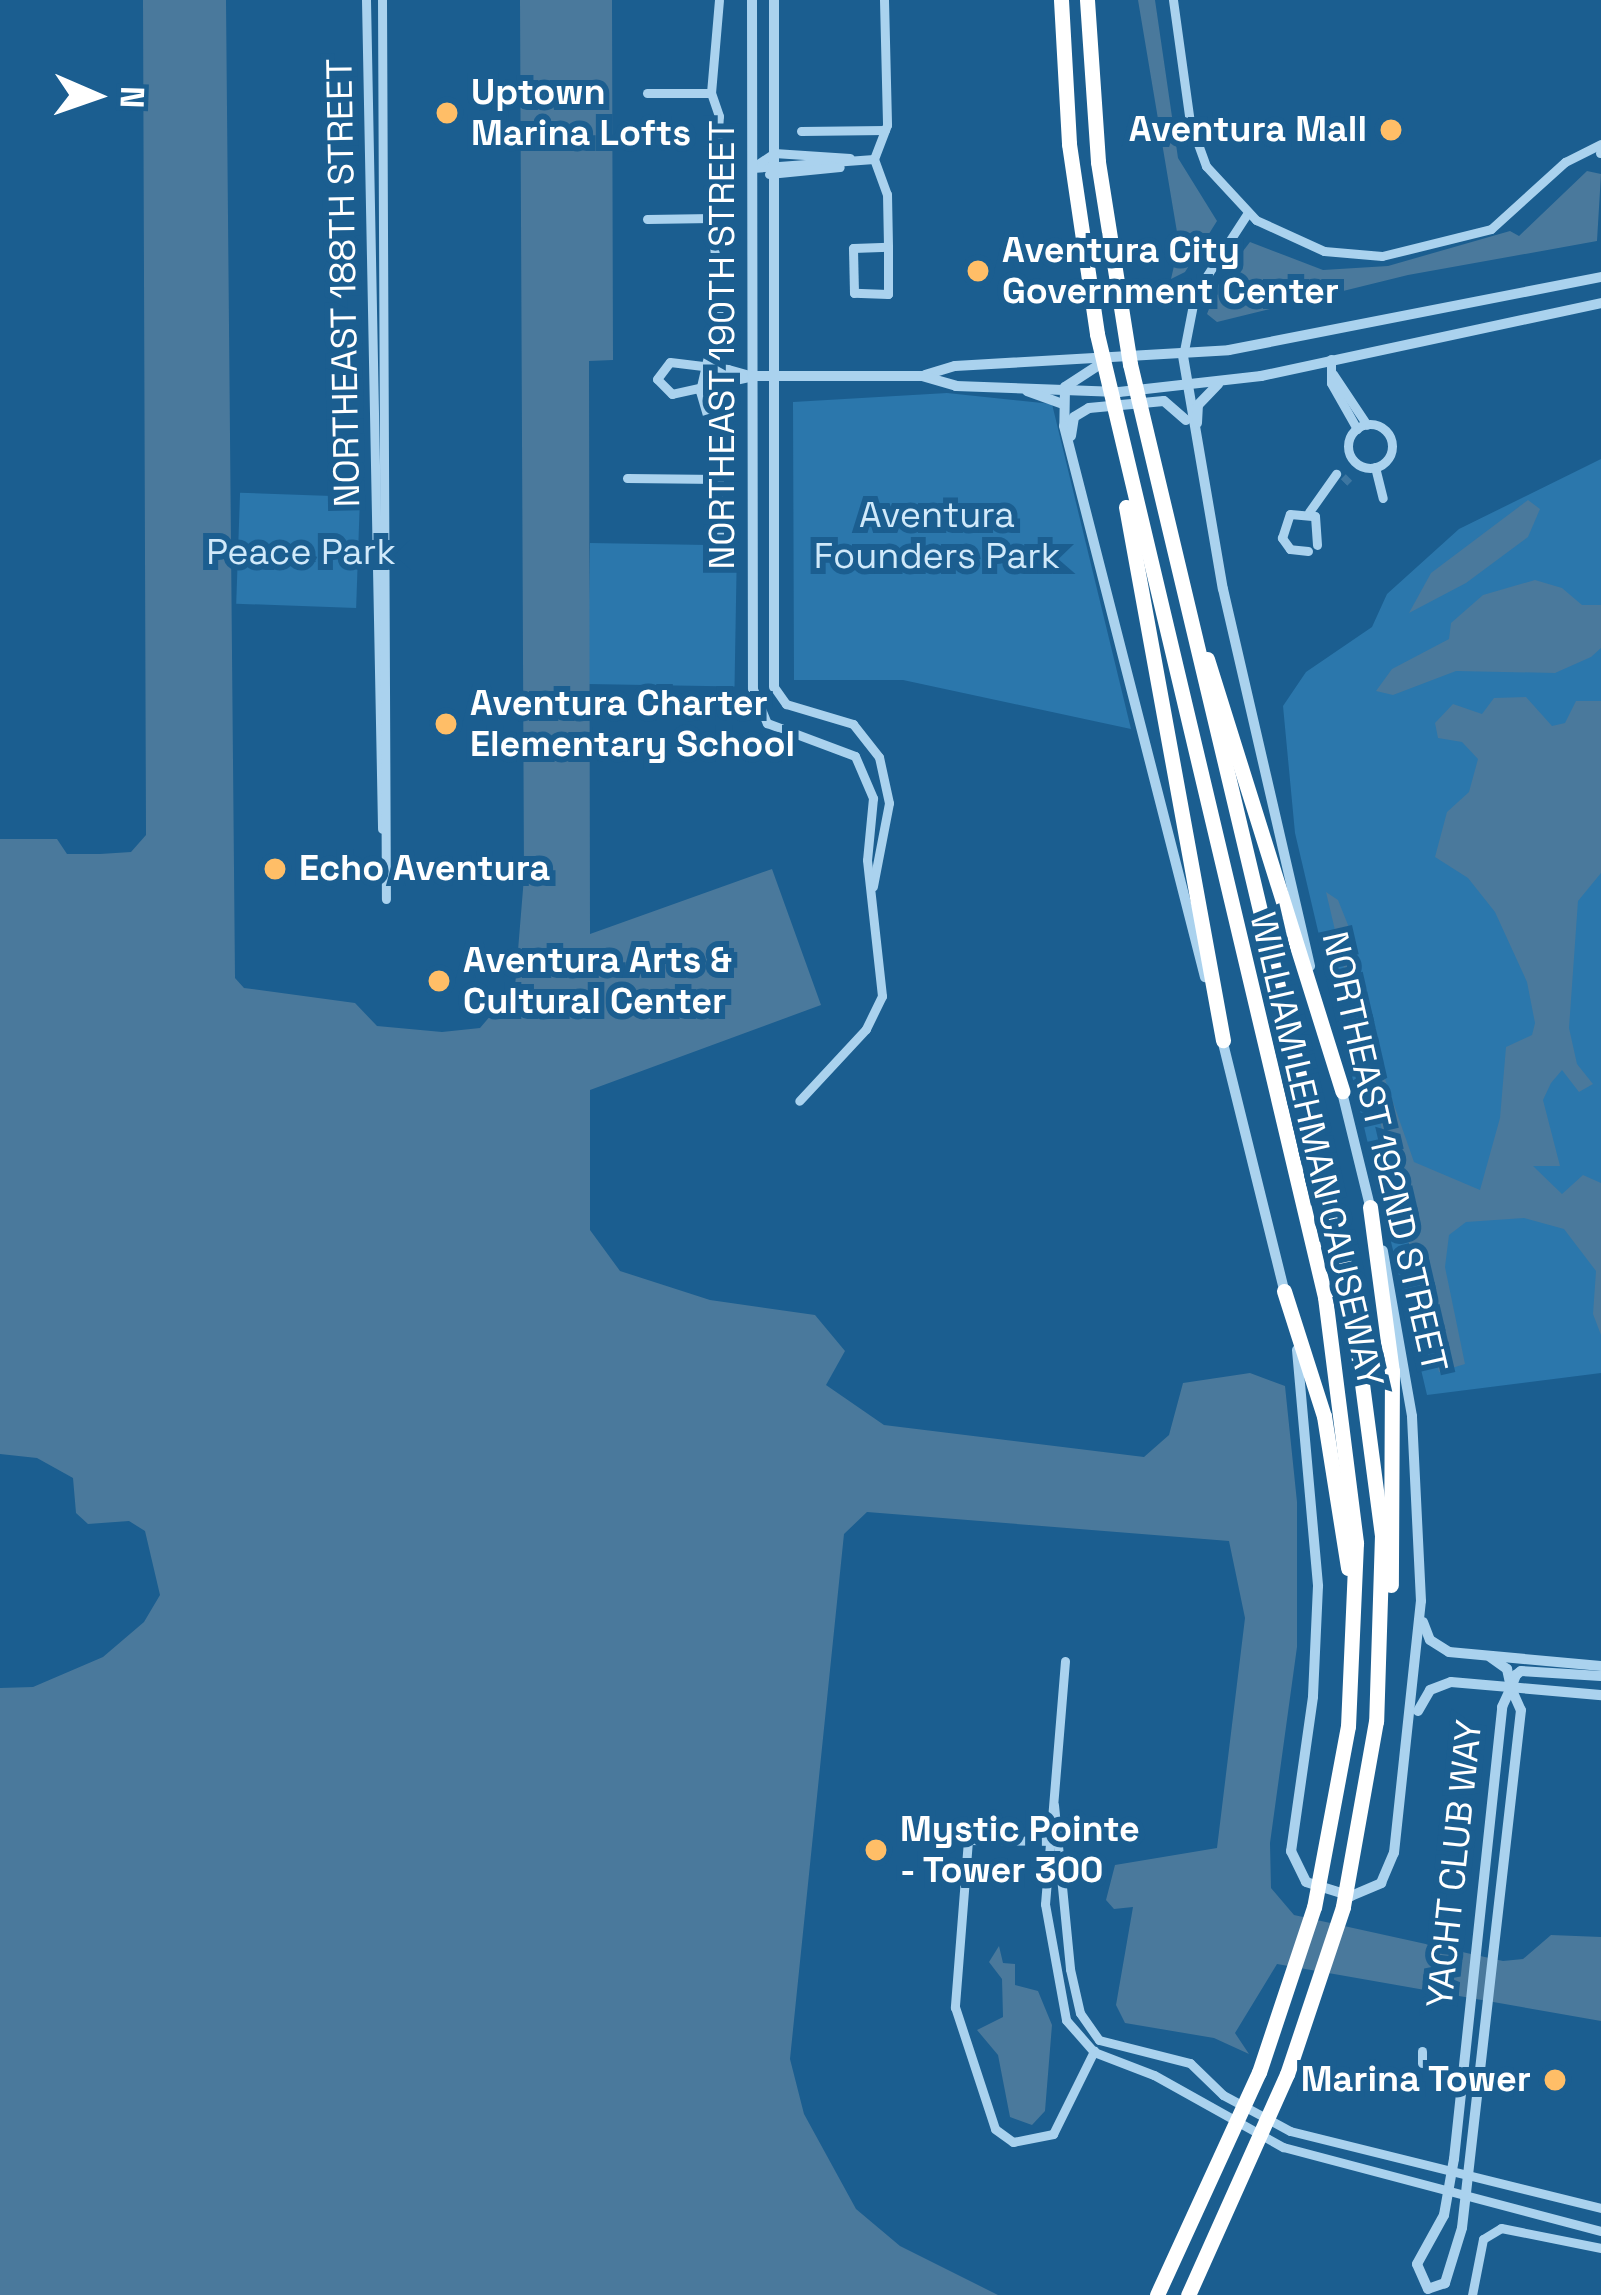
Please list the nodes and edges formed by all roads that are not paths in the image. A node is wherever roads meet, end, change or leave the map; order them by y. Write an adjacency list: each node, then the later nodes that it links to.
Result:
1 (366, 0): 60 (street, NORTHEAST 188TH STREET)
2 (382, 0): 60 (street, NORTHEAST 188TH STREET)
3 (719, 0): 11 (street)
4 (752, 0): 18 (street, NORTHEAST 190TH STREET)
5 (772, 0): 15 (street, NORTHEAST 190TH STREET)
6 (884, 0): 12 (street)
7 (1060, 0): 45 (highway, WILLIAM LEHMAN CAUSEWAY)
8 (1088, 0): 57 (highway, WILLIAM LEHMAN CAUSEWAY)
9 (1173, 0): 20 (street)
10 (647, 93): 11 (street)
11 (711, 93): 21 (street)
12 (885, 130): 13 (street); 17 (street)
13 (801, 131)
14 (1601, 151): 20 (street)
15 (774, 153): 16 (street); 18 (street); 19 (street, NORTHEAST 190TH STREET)
16 (855, 159): 17 (street); 19 (street)
17 (874, 159): 23 (street)
18 (752, 168): 19 (street); 33 (street, NORTHEAST 190TH STREET)
19 (774, 171): 34 (street, NORTHEAST 190TH STREET)
20 (1247, 214): 29 (street, NORTHEAST 192ND STREET)
21 (712, 218): 22 (street); 32 (street)
22 (647, 219)
23 (888, 247): 23 (street)
24 (1601, 277): 25 (street)
25 (1490, 296): 27 (street); 28 (street)
26 (1601, 303): 27 (street)
27 (1495, 321): 30 (street)
28 (1329, 332): 29 (street); 30 (street)
29 (1183, 356): 31 (street); 38 (street, NORTHEAST 192ND STREET)
30 (1330, 359): 36 (street); 42 (street)
31 (1106, 363): 35 (street); 39 (street)
32 (700, 364): 33 (street); 40 (street); 40 (street)
33 (753, 376): 34 (street); 40 (street); 55 (street, NORTHEAST 190TH STREET)
34 (774, 376): 35 (street); 56 (street, NORTHEAST 190TH STREET)
35 (922, 376): 37 (street)
36 (1219, 383): 38 (street); 43 (street)
37 (1000, 386): 39 (street); 41 (street)
38 (1185, 386): 39 (street); 43 (street, NORTHEAST 192ND STREET)
39 (1065, 387): 41 (street, NORTHEAST 192ND STREET)
40 (700, 391): 50 (street)
41 (1062, 404): 51 (street, NORTHEAST 192ND STREET)
42 (1362, 427): 44 (street); 47 (street)
43 (1198, 450): 51 (street); 64 (street, NORTHEAST 192ND STREET)
44 (1351, 455): 46 (street); 48 (street)
45 (1124, 462): 63 (highway); 69 (highway, WILLIAM LEHMAN CAUSEWAY)
46 (1361, 466): 47 (street); 48 (street)
47 (1375, 467): 52 (street)
48 (1340, 477): 53 (street)
49 (627, 478): 50 (street)
50 (719, 479): 54 (street)
51 (1081, 486): 63 (street, NORTHEAST 192ND STREET)
52 (1383, 498)
53 (1310, 512): 53 (street)
54 (719, 541)
55 (753, 557): 56 (street); 59 (street, NORTHEAST 190TH STREET)
56 (775, 562): 58 (street, NORTHEAST 190TH STREET)
57 (1184, 602): 64 (highway); 70 (highway, WILLIAM LEHMAN CAUSEWAY)
58 (774, 687): 61 (street)
59 (753, 689): 61 (street)
60 (386, 852): 62 (street, NORTHEAST 188TH STREET)
61 (870, 897): 65 (street)
62 (386, 899)
63 (1223, 1040): 67 (street, NORTHEAST 192ND STREET)
64 (1342, 1091): 66 (street, NORTHEAST 192ND STREET)
65 (799, 1101)
66 (1370, 1207): 68 (street, NORTHEAST 192ND STREET); 70 (highway)
67 (1284, 1291): 69 (highway); 77 (street, NORTHEAST 192ND STREET)
68 (1421, 1600): 71 (street); 77 (street, NORTHEAST 192ND STREET)
69 (1356, 1625): 102 (highway, WILLIAM LEHMAN CAUSEWAY)
70 (1382, 1648): 103 (highway, WILLIAM LEHMAN CAUSEWAY)
71 (1490, 1657): 73 (street); 75 (street)
72 (1065, 1661): 78 (street)
73 (1601, 1666)
74 (1601, 1676): 75 (street)
75 (1511, 1688): 76 (street); 77 (street); 92 (street, YACHT CLUB WAY); 94 (street, YACHT CLUB WAY)
76 (1601, 1695)
77 (1413, 1732)
78 (1054, 1805): 79 (street); 80 (street)
79 (1046, 1841): 80 (street); 83 (street); 83 (street)
80 (1061, 1841): 81 (street)
81 (1099, 2041): 83 (street); 84 (street)
82 (1422, 2050): 85 (street)
83 (1094, 2052): 86 (street)
84 (1158, 2061): 86 (street); 87 (street)
85 (1422, 2063)
86 (1154, 2074): 88 (street)
87 (1222, 2095): 88 (street); 89 (street)
88 (1214, 2108): 90 (street)
89 (1290, 2131): 90 (street); 91 (street)
90 (1283, 2147): 93 (street)
91 (1376, 2155): 92 (street); 93 (street)
92 (1452, 2173): 94 (street); 95 (street, YACHT CLUB WAY)
93 (1370, 2174): 95 (street)
94 (1469, 2177): 96 (street, YACHT CLUB WAY); 98 (street)
95 (1448, 2192): 96 (street); 96 (street, YACHT CLUB WAY)
96 (1466, 2197): 99 (street)
97 (1601, 2208): 98 (street)
98 (1586, 2209): 99 (street)
99 (1583, 2230): 100 (street)
100 (1601, 2231)
101 (1601, 2248): 104 (street)
102 (1157, 2295)
103 (1188, 2295)
104 (1472, 2295)

